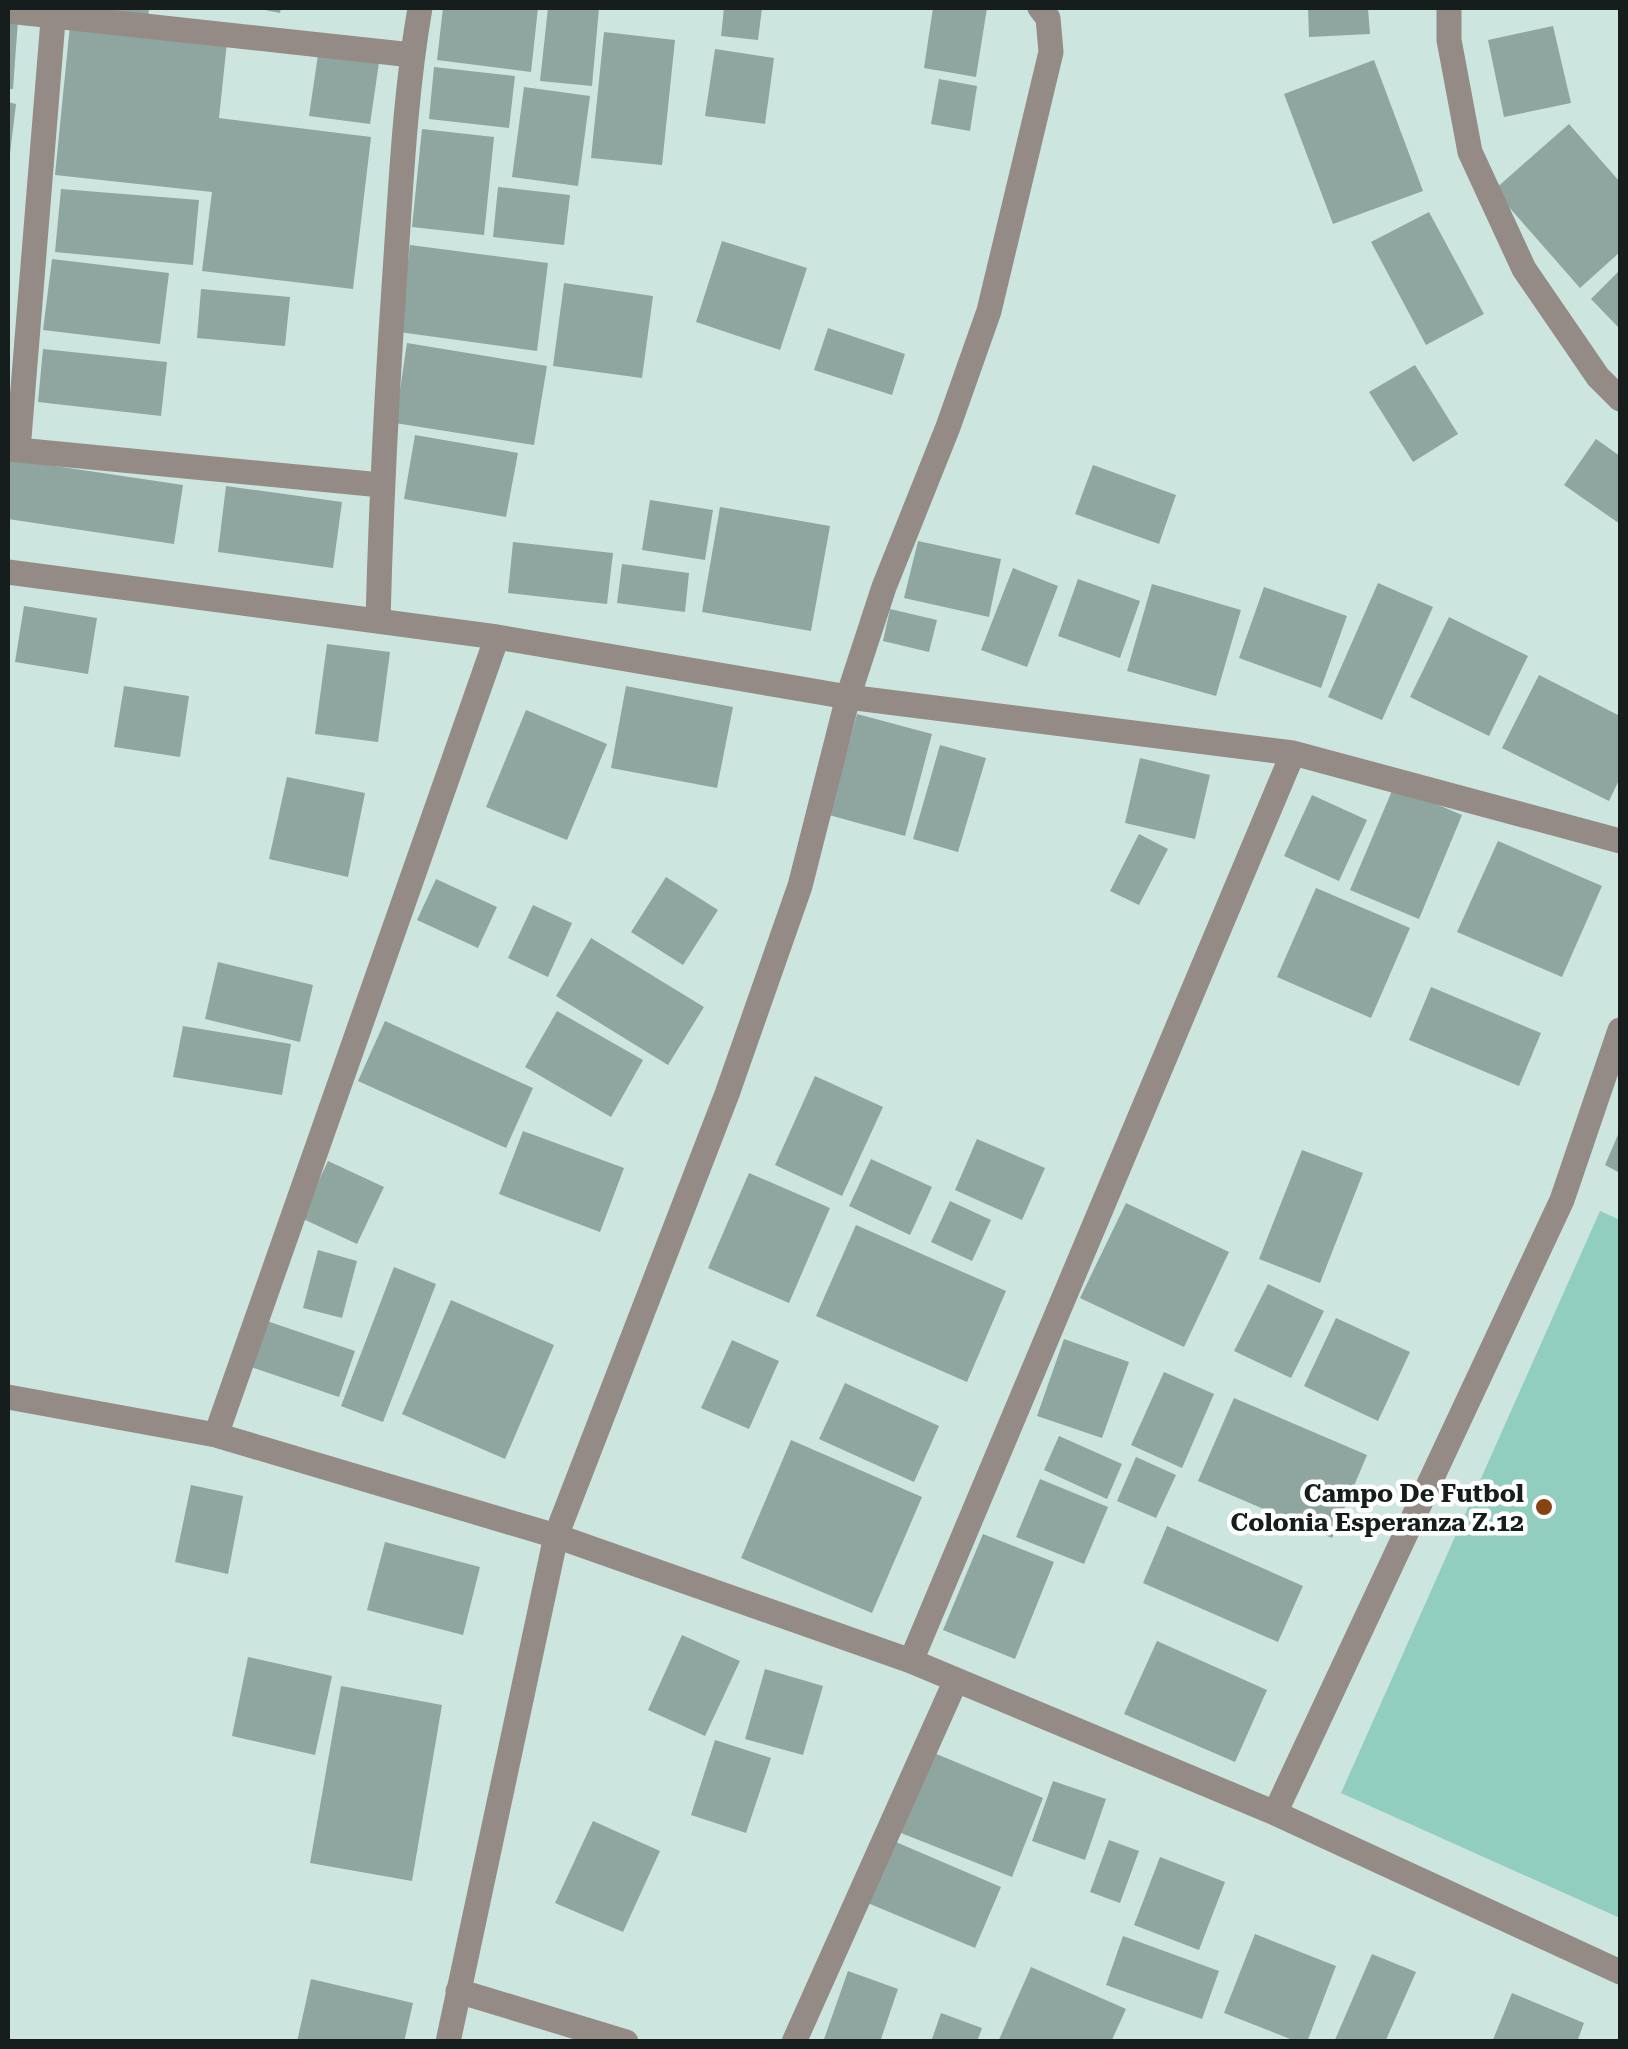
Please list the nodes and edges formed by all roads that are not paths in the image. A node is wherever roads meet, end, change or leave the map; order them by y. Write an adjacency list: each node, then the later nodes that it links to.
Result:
1 (420, 8): 6 (street)
2 (1040, 8): 13 (street)
3 (1449, 8): 7 (street)
4 (8, 12): 5 (street)
5 (53, 12): 6 (street); 8 (street)
6 (412, 55): 9 (street)
7 (1620, 399)
8 (13, 450): 9 (street)
9 (381, 485): 11 (street)
10 (8, 572): 11 (street)
11 (378, 620): 12 (street)
12 (498, 637): 13 (street); 18 (street)
13 (848, 697): 14 (street); 19 (street)
14 (1292, 753): 15 (street); 20 (street)
15 (1620, 840)
16 (1620, 1030): 22 (street)
17 (8, 1397): 18 (street)
18 (216, 1435): 19 (street)
19 (556, 1536): 20 (street); 24 (street)
20 (911, 1661): 21 (street)
21 (956, 1680): 22 (street); 27 (street)
22 (1275, 1813): 23 (street)
23 (1620, 1972)
24 (458, 1991): 25 (street); 26 (street)
25 (448, 2042)
26 (626, 2042)
27 (794, 2042)

